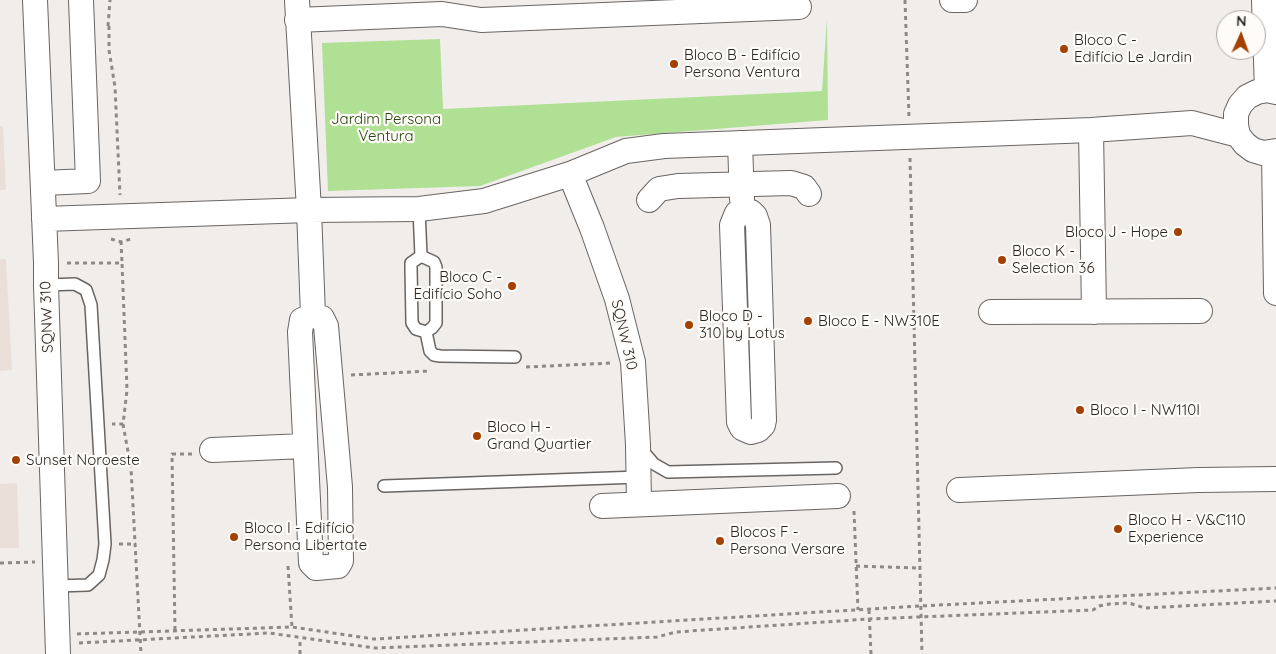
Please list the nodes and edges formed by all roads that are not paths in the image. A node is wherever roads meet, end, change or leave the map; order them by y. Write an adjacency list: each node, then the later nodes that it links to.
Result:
1 (36, 0): 15 (street, SQNW 310)
2 (82, 0): 15 (street)
3 (952, 0): 4 (street)
4 (965, 0)
5 (1264, 0): 8 (street)
6 (799, 7): 7 (street)
7 (297, 10): 19 (street)
8 (1263, 93): 9 (street); 11 (street)
9 (1192, 123): 10 (street); 11 (street)
10 (1090, 130): 12 (street); 28 (street)
11 (1238, 135): 13 (street)
12 (740, 143): 14 (street); 16 (street)
13 (1275, 152): 25 (street)
14 (570, 174): 20 (street); 33 (street, SQNW 310)
15 (43, 183): 22 (street, SQNW 310)
16 (741, 183): 17 (street); 18 (street); 21 (street)
17 (809, 194)
18 (649, 200)
19 (309, 210): 20 (street); 22 (street); 29 (street)
20 (419, 210): 23 (lane)
21 (742, 210): 21 (street)
22 (44, 219): 24 (street, SQNW 310)
23 (421, 256): 30 (lane); 30 (lane)
24 (46, 285): 43 (street, SQNW 310); 43 (lane)
25 (1276, 293)
26 (1200, 311): 28 (street)
27 (991, 312): 28 (street)
28 (1094, 312)
29 (313, 315): 32 (street); 32 (street)
30 (426, 332): 31 (lane)
31 (515, 357)
32 (304, 446): 34 (street)
33 (638, 446): 35 (lane); 36 (street, SQNW 310)
34 (203, 452)
35 (836, 468)
36 (639, 477): 38 (lane); 41 (street, SQNW 310)
37 (1276, 479): 39 (street)
38 (384, 486)
39 (960, 490)
40 (846, 499): 41 (street)
41 (639, 504): 42 (street)
42 (602, 506)
43 (56, 586): 44 (street, SQNW 310)
44 (57, 644)

